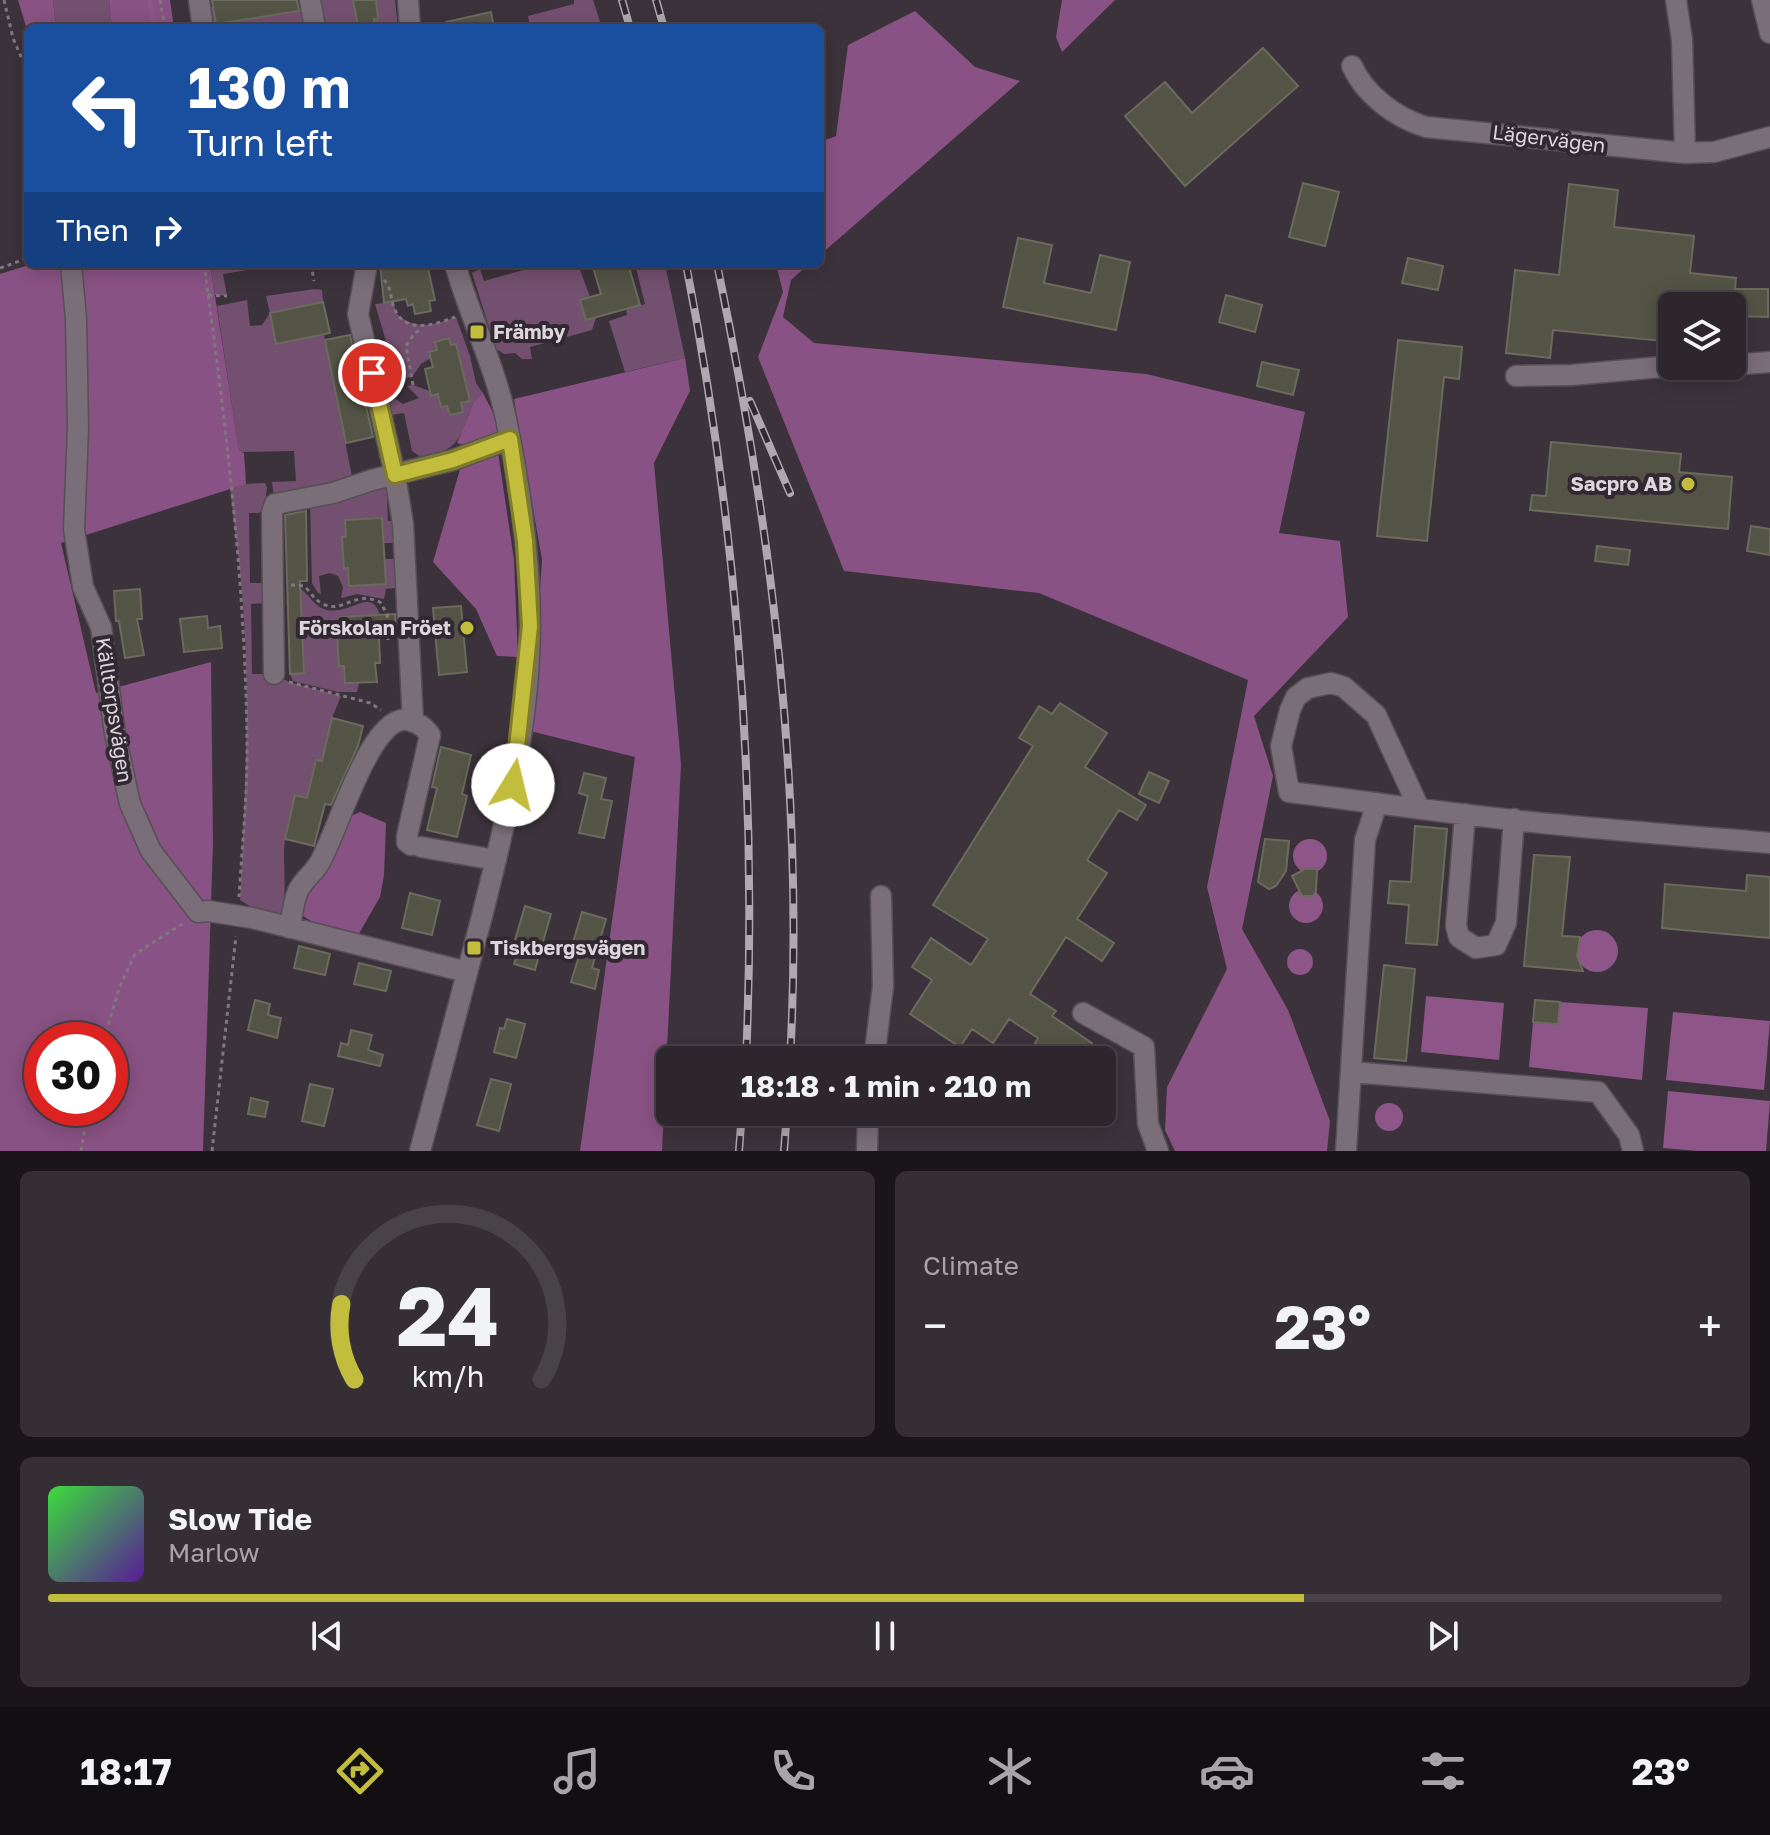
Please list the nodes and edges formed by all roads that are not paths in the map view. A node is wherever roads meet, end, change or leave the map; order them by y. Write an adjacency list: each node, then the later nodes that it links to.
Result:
1 (199, 0): 6 (street)
2 (310, 0): 7 (street)
3 (408, 0): 8 (street)
4 (1676, 0): 12 (street)
5 (1762, 0): 9 (street)
6 (202, 24)
7 (314, 24)
8 (410, 24)
9 (1770, 33)
10 (1352, 66): 12 (street, Lägervägen)
11 (1770, 137): 12 (street, Lägervägen)
12 (1685, 153)
13 (71, 268): 31 (street, Källtorpsvägen)
14 (367, 268): 21 (street)
15 (456, 268): 20 (street)
16 (1770, 362): 17 (street)
17 (1746, 364)
18 (1658, 367): 19 (street)
19 (1516, 376)
20 (510, 439): 21 (street); 29 (street)
21 (395, 475): 22 (street); 23 (street)
22 (274, 674)
23 (405, 721): 29 (street); 31 (street)
24 (1377, 803): 25 (street); 25 (street); 35 (street)
25 (1419, 808): 26 (street)
26 (1465, 814): 27 (street); 27 (street)
27 (1514, 819): 28 (street)
28 (1770, 843)
29 (496, 860): 32 (street)
30 (881, 896): 34 (street)
31 (290, 928): 32 (street)
32 (467, 972): 37 (street)
33 (1083, 1013): 39 (street)
34 (876, 1046)
35 (1351, 1072): 40 (street); 41 (street)
36 (868, 1126): 38 (street)
37 (420, 1151)
38 (867, 1151)
39 (1158, 1151)
40 (1346, 1151)
41 (1633, 1151)

